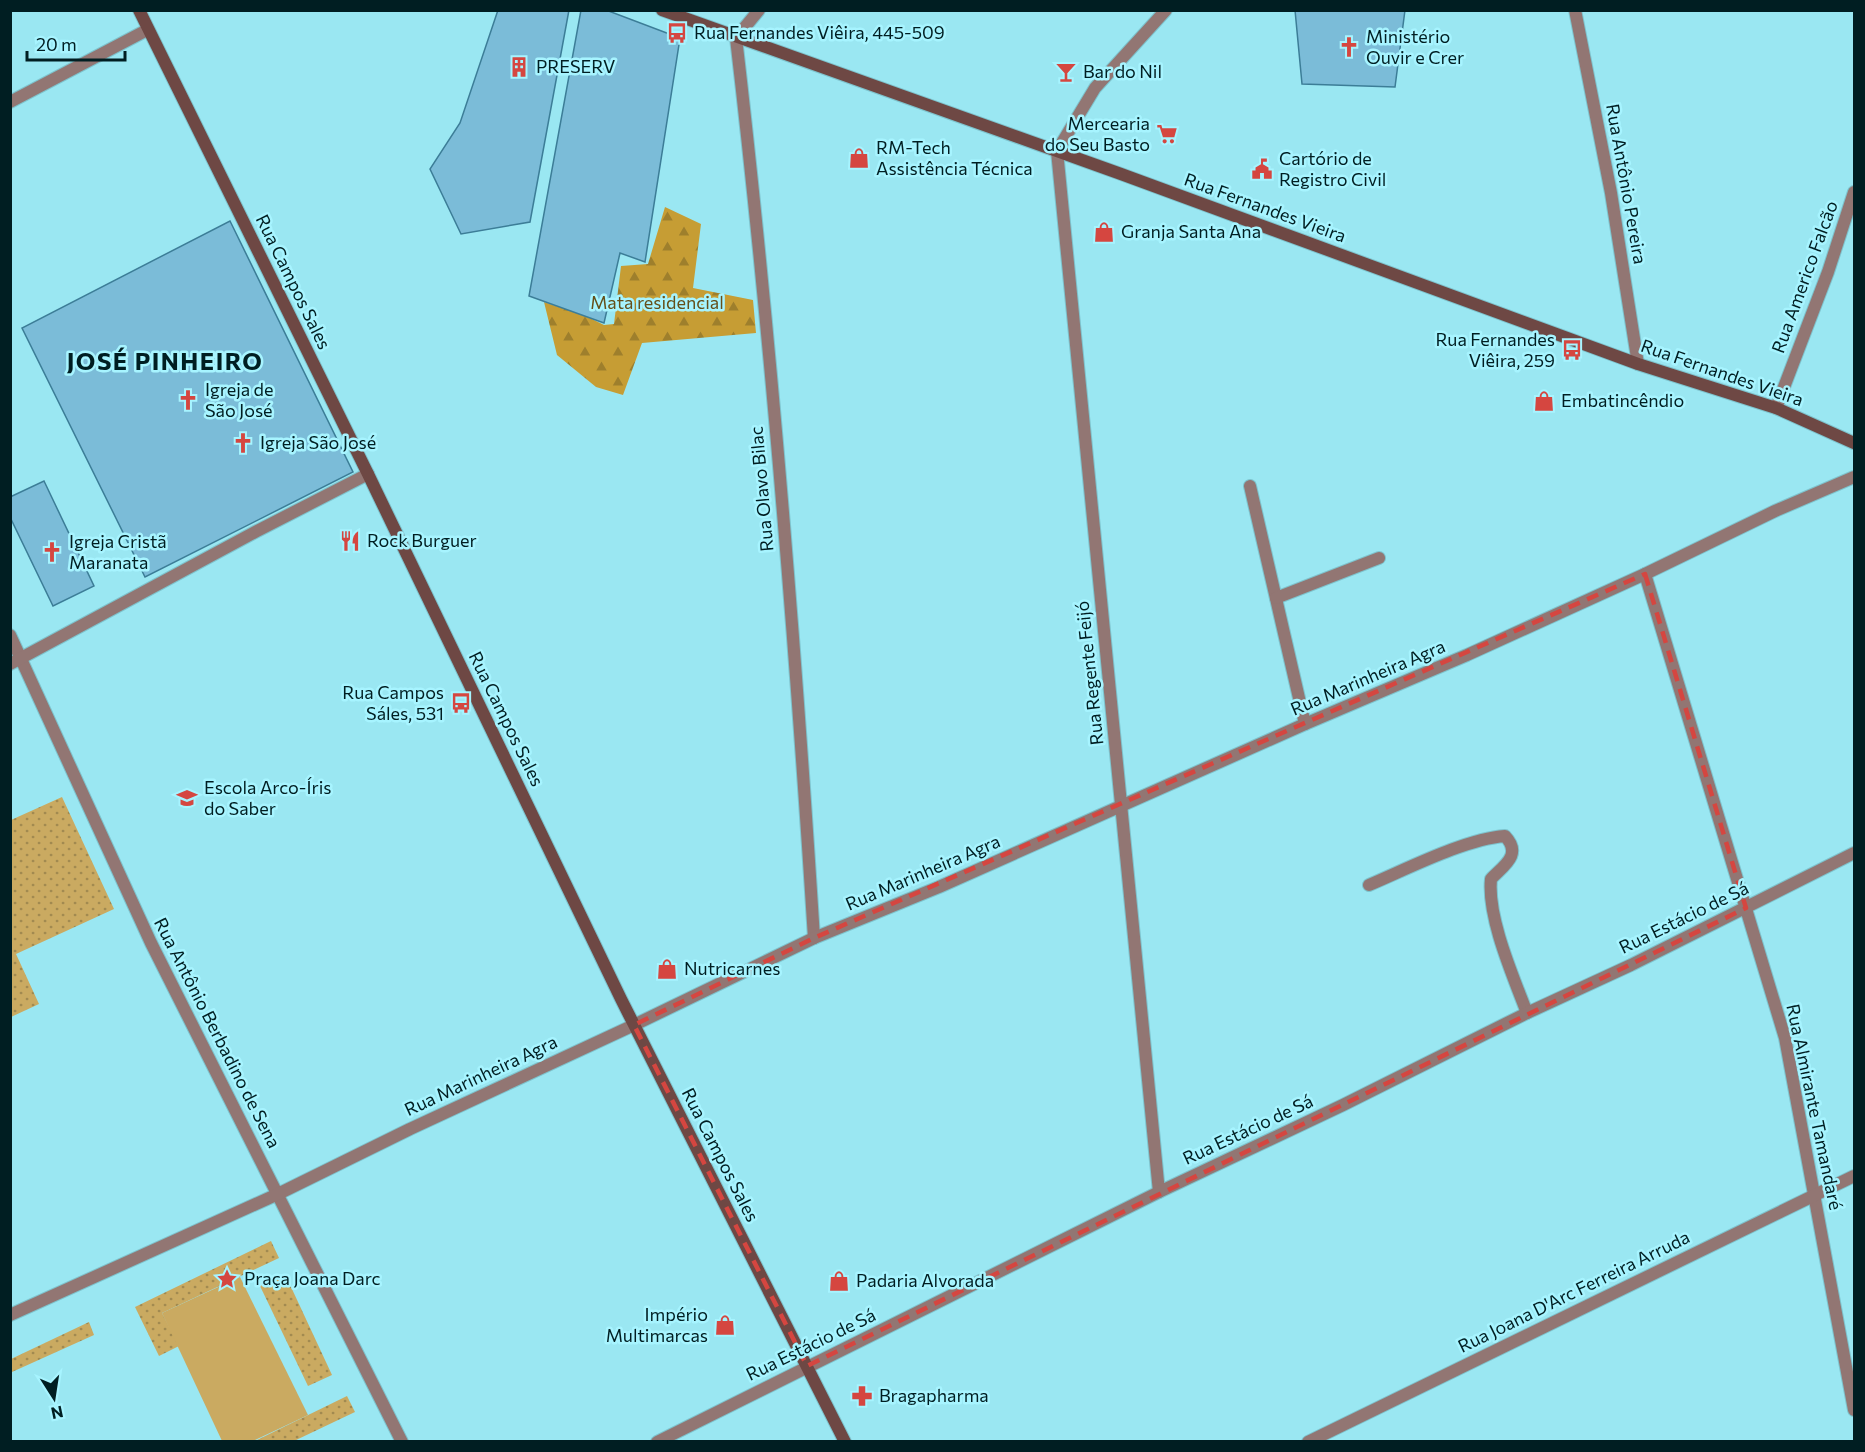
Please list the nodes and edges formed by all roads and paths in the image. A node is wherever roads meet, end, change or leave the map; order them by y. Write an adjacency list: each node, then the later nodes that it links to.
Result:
1 (139, 10): 7 (street, Rua Campos Sales)
2 (147, 10): 7 (street)
3 (662, 10): 8 (street, Rua Fernandes Vieira)
4 (759, 10): 8 (street)
5 (1166, 10): 10 (street)
6 (1575, 10): 12 (street, Rua Antônio Pereira)
7 (147, 30): 9 (street); 15 (street, Rua Campos Sales)
8 (736, 38): 10 (street, Rua Fernandes Vieira); 28 (street, Rua Olavo Bilac)
9 (10, 102)
10 (1057, 151): 12 (street, Rua Fernandes Vieira); 24 (street, Rua Regente Feijó)
11 (1854, 192): 13 (street, Rua Americo Falcão)
12 (1638, 364): 13 (street, Rua Fernandes Vieira)
13 (1776, 408): 14 (street, Rua Fernandes Vieira)
14 (1854, 443)
15 (368, 474): 22 (street); 30 (street, Rua Campos Sales)
16 (1854, 477): 19 (street, Rua Marinheira Agra)
17 (1251, 486): 20 (street)
18 (1379, 558): 20 (street)
19 (1645, 574): 23 (street, Rua Marinheira Agra); 27 (street, Rua Almirante Tamandaré)
20 (1276, 598): 23 (street)
21 (10, 635): 22 (street, Rua Antônio Berbadino de Sena)
22 (16, 661): 33 (street, Rua Antônio Berbadino de Sena)
23 (1305, 724): 24 (street, Rua Marinheira Agra)
24 (1121, 806): 28 (street, Rua Marinheira Agra); 32 (street, Rua Regente Feijó)
25 (1854, 853): 27 (street, Rua Estácio de Sá)
26 (1369, 885): 29 (street)
27 (1746, 908): 29 (street, Rua Estácio de Sá); 34 (street, Rua Almirante Tamandaré)
28 (814, 939): 30 (street, Rua Marinheira Agra)
29 (1527, 1013): 32 (street, Rua Estácio de Sá)
30 (634, 1025): 33 (street, Rua Marinheira Agra); 36 (street, Rua Campos Sales)
31 (1854, 1176): 34 (street, Rua Joana D'Arc Ferreira Arruda)
32 (1159, 1192): 36 (street, Rua Estácio de Sá)
33 (278, 1194): 35 (street, Rua Marinheira Agra); 38 (street, Rua Antônio Berbadino de Sena)
34 (1814, 1195): 37 (street, Rua Almirante Tamandaré); 41 (street, Rua Joana D'Arc Ferreira Arruda)
35 (10, 1315)
36 (807, 1366): 39 (street, Rua Estácio de Sá); 40 (street, Rua Campos Sales)
37 (1854, 1410)
38 (402, 1442)
39 (657, 1442)
40 (845, 1442)
41 (1308, 1442)

